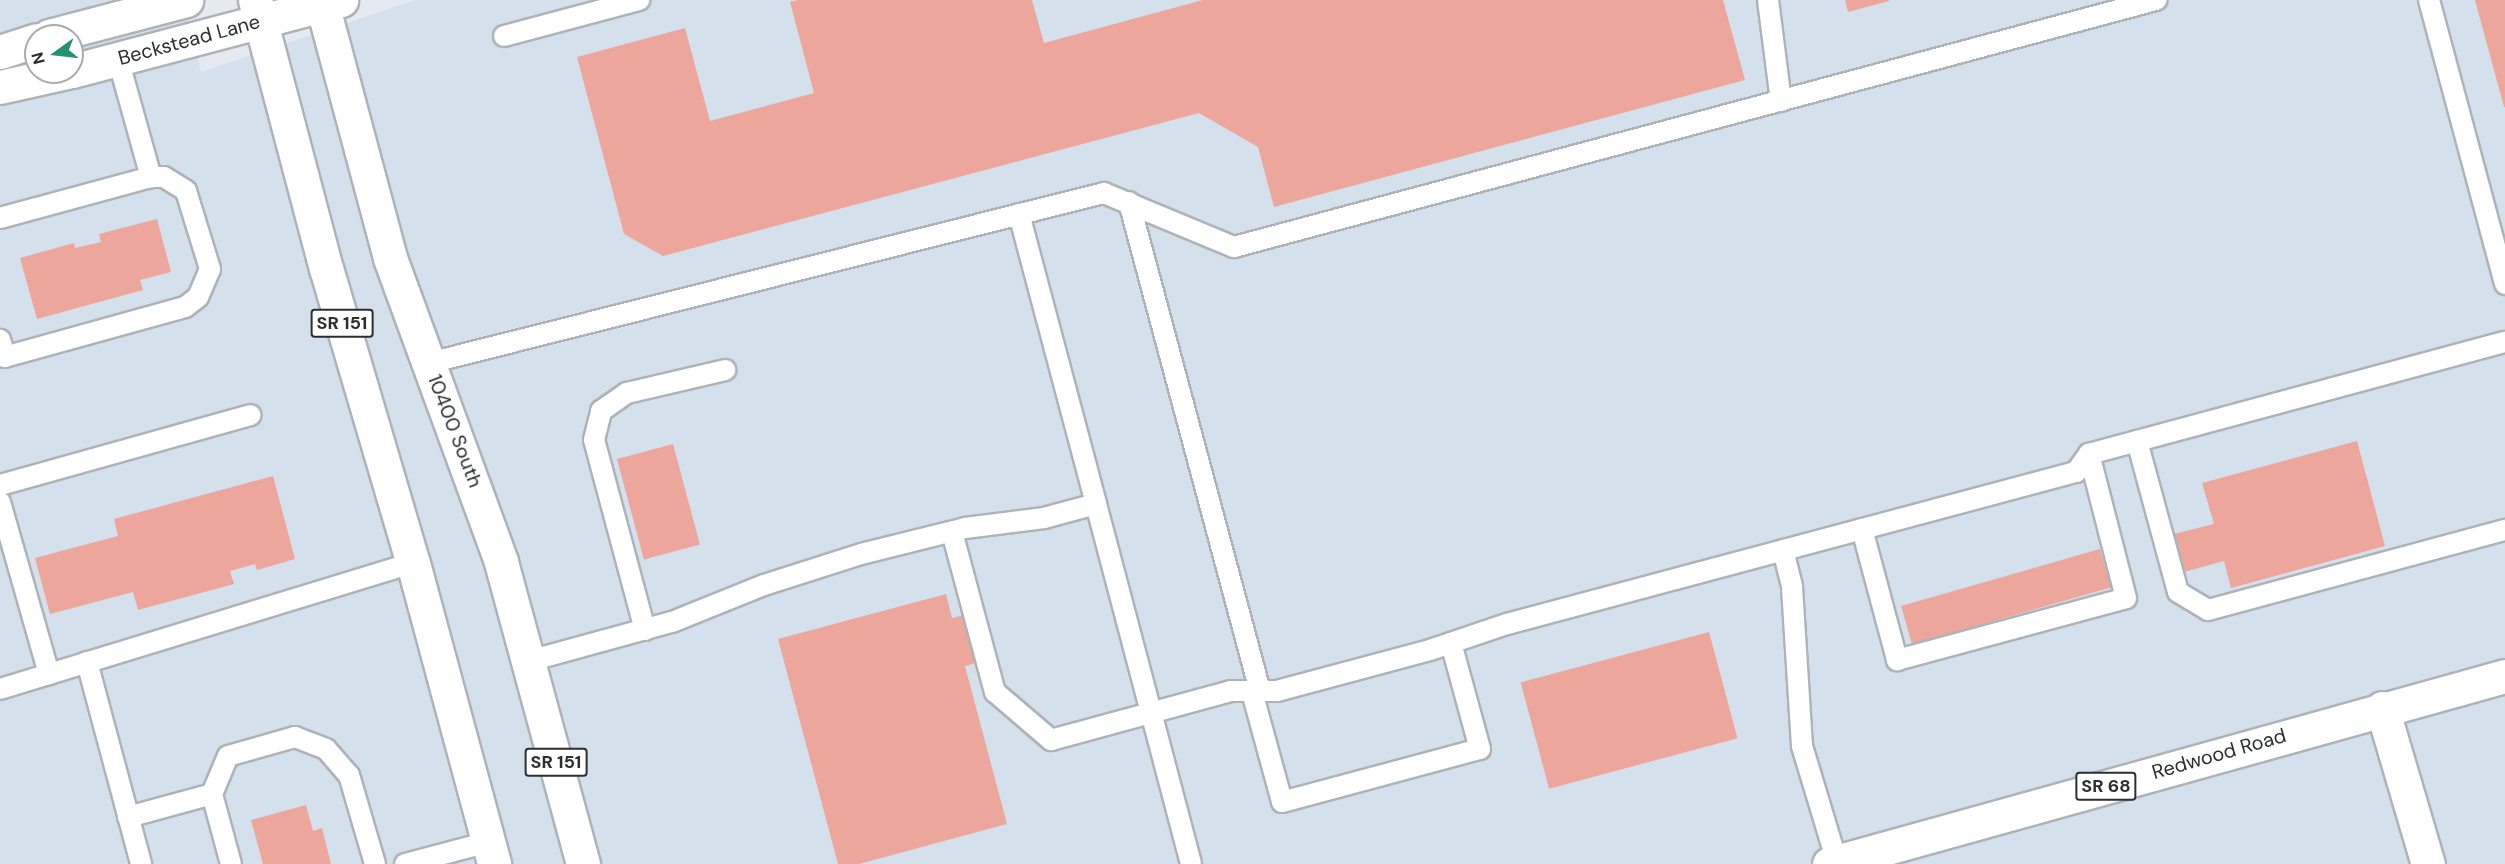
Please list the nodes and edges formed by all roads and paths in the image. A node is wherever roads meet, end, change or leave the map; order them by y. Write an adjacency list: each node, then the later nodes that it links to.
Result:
1 (186, 0): 7 (main road, Beckstead Lane)
2 (639, 0): 10 (lane)
3 (1768, 0): 17 (lane)
4 (2156, 0): 17 (lane)
5 (2429, 0): 22 (lane)
6 (328, 2): 8 (main road, Beckstead Lane); 25 (main road, 10400 South / SR 151)
7 (103, 10): 9 (main road, Beckstead Lane)
8 (258, 11): 13 (main road, Beckstead Lane); 37 (main road, SR 151)
9 (74, 24)
10 (504, 36)
11 (24, 44): 12 (main road)
12 (0, 52)
13 (118, 59): 14 (main road, Beckstead Lane); 18 (lane)
14 (84, 68)
15 (24, 82): 16 (main road)
16 (0, 87)
17 (1781, 101): 19 (lane)
18 (151, 177): 21 (lane); 23 (lane)
19 (1129, 202): 20 (lane); 45 (lane)
20 (1019, 214): 25 (lane); 32 (lane)
21 (0, 218)
22 (2505, 284)
23 (0, 340)
24 (2505, 342): 28 (lane)
25 (429, 363): 40 (main road, 10400 South / SR 151)
26 (725, 370): 38 (lane)
27 (250, 415): 30 (lane)
28 (2137, 441): 29 (lane); 34 (lane)
29 (2089, 454): 33 (lane); 33 (lane)
30 (0, 485)
31 (0, 502): 42 (lane)
32 (1096, 504): 35 (lane); 47 (lane)
33 (1862, 529): 36 (lane)
34 (2505, 530)
35 (952, 531): 38 (lane); 47 (lane)
36 (1783, 550): 39 (lane); 51 (lane)
37 (413, 563): 41 (lane); 50 (main road, SR 151)
38 (645, 630): 40 (lane)
39 (1451, 643): 45 (lane); 45 (lane)
40 (529, 661): 56 (main road, 10400 South / SR 151)
41 (87, 662): 42 (lane); 49 (lane)
42 (49, 674): 44 (lane)
43 (2505, 676): 46 (main road, Redwood Road / SR 68)
44 (0, 689)
45 (1256, 691): 47 (lane)
46 (2382, 708): 51 (main road, Redwood Road / SR 68); 58 (main road)
47 (1152, 713): 57 (lane)
48 (212, 794): 49 (lane); 53 (lane); 54 (lane)
49 (128, 817): 52 (lane)
50 (491, 853): 55 (lane)
51 (1833, 863)
52 (141, 864)
53 (231, 864)
54 (375, 864)
55 (405, 864)
56 (583, 864)
57 (1191, 864)
58 (2427, 864)

